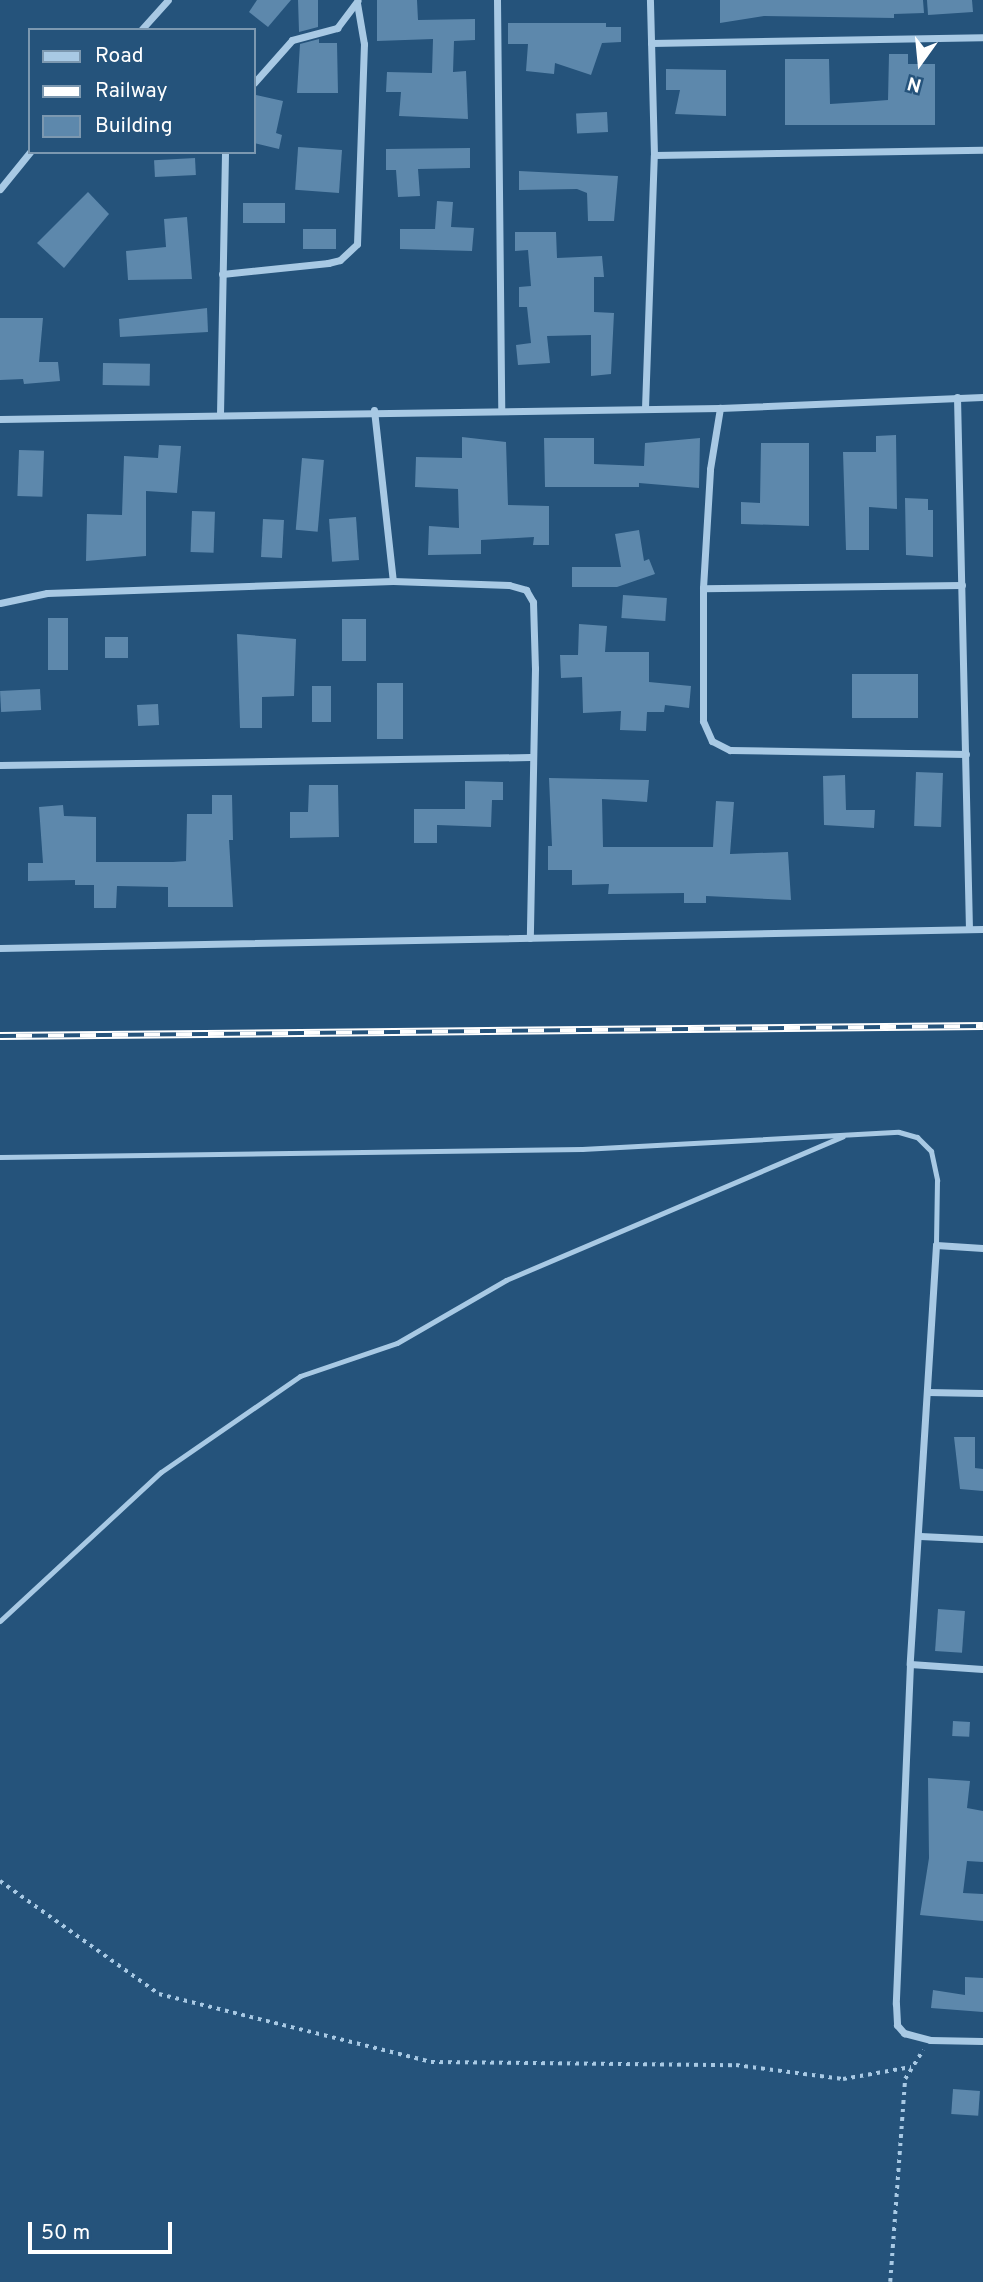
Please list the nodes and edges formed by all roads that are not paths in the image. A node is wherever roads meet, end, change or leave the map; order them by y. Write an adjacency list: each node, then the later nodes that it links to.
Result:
1 (168, 0): 5 (street)
2 (497, 0): 17 (street)
3 (650, 0): 7 (street)
4 (357, 1): 8 (street); 14 (street)
5 (143, 28)
6 (983, 37): 7 (street)
7 (651, 43): 12 (street)
8 (256, 81)
9 (983, 150): 12 (street)
10 (28, 154): 13 (street)
11 (225, 154): 14 (street)
12 (654, 155): 18 (street)
13 (0, 189)
14 (222, 274): 21 (street)
15 (957, 397): 16 (street); 19 (street); 24 (street)
16 (983, 397)
17 (501, 408): 18 (street); 20 (street)
18 (645, 408): 19 (street)
19 (720, 408): 25 (street)
20 (374, 411): 21 (street); 23 (street)
21 (220, 414): 22 (street)
22 (0, 419)
23 (393, 582): 26 (street); 28 (street)
24 (962, 585): 25 (street); 27 (street)
25 (703, 588): 27 (street)
26 (0, 603)
27 (966, 754): 30 (street)
28 (530, 757): 29 (street); 32 (street)
29 (0, 765)
30 (969, 929): 31 (street); 32 (street)
31 (983, 929)
32 (530, 938): 33 (street)
33 (0, 948)
34 (849, 1133): 35 (lane); 36 (lane); 42 (lane)
35 (0, 1157)
36 (936, 1245): 37 (street); 38 (street)
37 (983, 1248)
38 (927, 1392): 39 (street); 40 (street)
39 (983, 1393)
40 (920, 1536): 41 (street); 43 (street)
41 (983, 1539)
42 (0, 1621)
43 (910, 1664): 44 (street); 45 (street)
44 (983, 1669)
45 (983, 2041)

